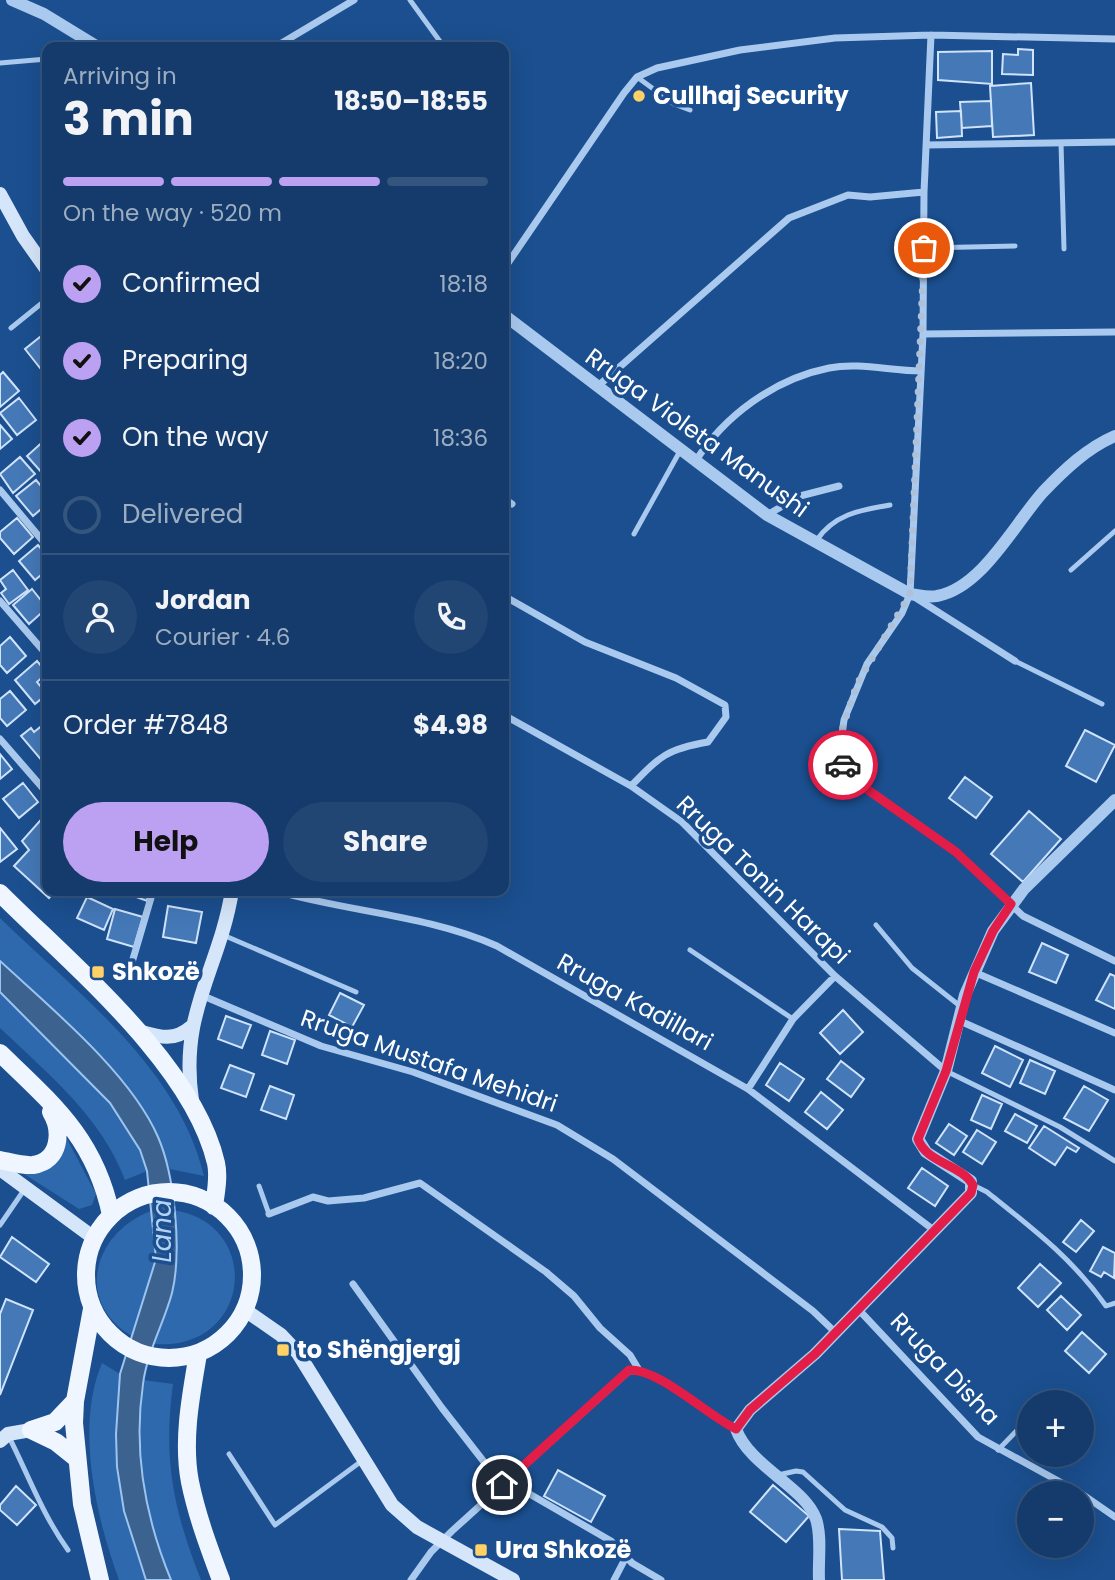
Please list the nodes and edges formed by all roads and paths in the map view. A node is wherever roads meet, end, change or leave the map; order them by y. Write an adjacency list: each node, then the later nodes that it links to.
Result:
1 (12, 0): 6 (street)
2 (354, 0): 7 (street)
3 (410, 0): 8 (lane)
4 (931, 35): 5 (street); 11 (street); 15 (street)
5 (1115, 39)
6 (90, 42)
7 (283, 42)
8 (440, 42)
9 (42, 59): 10 (lane)
10 (0, 63)
11 (637, 77): 12 (lane); 21 (street)
12 (690, 110)
13 (1115, 142): 14 (street)
14 (1061, 143): 15 (street); 20 (lane)
15 (927, 145): 16 (street)
16 (924, 192): 19 (street); 29 (street)
17 (0, 194): 22 (main road)
18 (1015, 246): 19 (lane)
19 (924, 248): 27 (street)
20 (1064, 249)
21 (509, 262)
22 (42, 263)
23 (42, 303): 25 (lane)
24 (509, 319): 29 (street, Rruga Violeta Manushi)
25 (11, 328)
26 (1115, 332): 27 (street)
27 (923, 334): 28 (street)
28 (921, 371): 32 (street); 44 (street)
29 (597, 387): 31 (street, Rruga Violeta Manushi)
30 (1115, 436): 44 (street)
31 (680, 452): 32 (street, Rruga Violeta Manushi); 40 (lane)
32 (695, 462): 38 (street, Rruga Violeta Manushi)
33 (839, 486): 38 (street)
34 (0, 490): 41 (street)
35 (509, 503): 36 (street)
36 (512, 505)
37 (890, 505): 42 (lane)
38 (767, 515): 42 (street, Rruga Violeta Manushi)
39 (1115, 531): 43 (lane)
40 (634, 534)
41 (42, 540)
42 (814, 544): 44 (street, Rruga Violeta Manushi)
43 (1071, 570)
44 (910, 594): 48 (street, Rruga Violeta Manushi); 59 (street)
45 (509, 599): 52 (street)
46 (0, 601): 47 (street)
47 (42, 649)
48 (1016, 661): 49 (lane)
49 (1102, 704)
50 (509, 718): 52 (street, Rruga Tonin Harapi)
51 (0, 740): 53 (street)
52 (631, 786): 66 (street, Rruga Tonin Harapi)
53 (42, 787)
54 (1115, 800): 59 (street)
55 (0, 893): 72 (main road)
56 (152, 896): 65 (street)
57 (231, 896): 61 (main road)
58 (302, 896): 77 (street, Rruga Kadillari)
59 (1011, 904): 63 (street); 64 (street)
60 (876, 925): 69 (lane)
61 (220, 934): 67 (lane); 68 (main road)
62 (690, 950): 70 (lane)
63 (1115, 961)
64 (974, 972): 69 (street); 73 (street)
65 (128, 976)
66 (835, 976): 70 (street); 75 (street, Rruga Tonin Harapi)
67 (356, 992)
68 (200, 995): 71 (main road); 97 (street, Rruga Mustafa Mehidri)
69 (961, 1014): 75 (street); 78 (street)
70 (793, 1019): 77 (street)
71 (191, 1027): 72 (main road); 79 (main road)
72 (135, 1030): 79 (main road)
73 (1115, 1033)
74 (0, 1054): 76 (main road)
75 (946, 1071): 81 (lane); 83 (street)
76 (36, 1088): 80 (main road); 88 (main road)
77 (748, 1089): 90 (street, Rruga Kadillari)
78 (1115, 1090)
79 (192, 1100): 86 (main road)
80 (0, 1160)
81 (1115, 1161)
82 (0, 1169): 84 (main road)
83 (973, 1185): 90 (street); 93 (lane)
84 (27, 1186): 89 (lane); 91 (main road)
85 (259, 1186): 87 (lane)
86 (214, 1206): 88 (main road); 96 (main road)
87 (269, 1214): 99 (street)
88 (111, 1215): 91 (main road)
89 (0, 1225)
90 (935, 1231): 95 (street)
91 (94, 1238): 94 (main road)
92 (353, 1284): 111 (street)
93 (1115, 1303)
94 (92, 1309): 98 (main road); 100 (main road)
95 (858, 1309): 97 (street); 105 (street, Rruga Disha)
96 (245, 1310): 98 (main road); 108 (main road)
97 (836, 1333): 101 (street)
98 (198, 1354): 119 (main road)
99 (639, 1370): 101 (street); 111 (street)
100 (75, 1401): 102 (main road); 107 (main road)
101 (736, 1429): 109 (street)
102 (30, 1430): 104 (main road); 107 (main road)
103 (1017, 1430): 105 (lane)
104 (4, 1438): 116 (lane)
105 (998, 1450): 110 (street, Rruga Disha)
106 (229, 1454): 108 (lane)
107 (76, 1458): 118 (main road)
108 (363, 1460): 114 (main road)
109 (775, 1476): 115 (lane); 124 (street)
110 (1058, 1481)
111 (504, 1483): 114 (street); 117 (street)
112 (1094, 1502): 113 (street, Rruga Disha)
113 (1115, 1517)
114 (442, 1542): 120 (street); 121 (main road)
115 (893, 1548)
116 (68, 1550)
117 (626, 1557): 122 (street); 123 (street)
118 (100, 1580)
119 (221, 1580)
120 (411, 1580)
121 (513, 1580)
122 (614, 1580)
123 (661, 1580)
124 (819, 1580)

